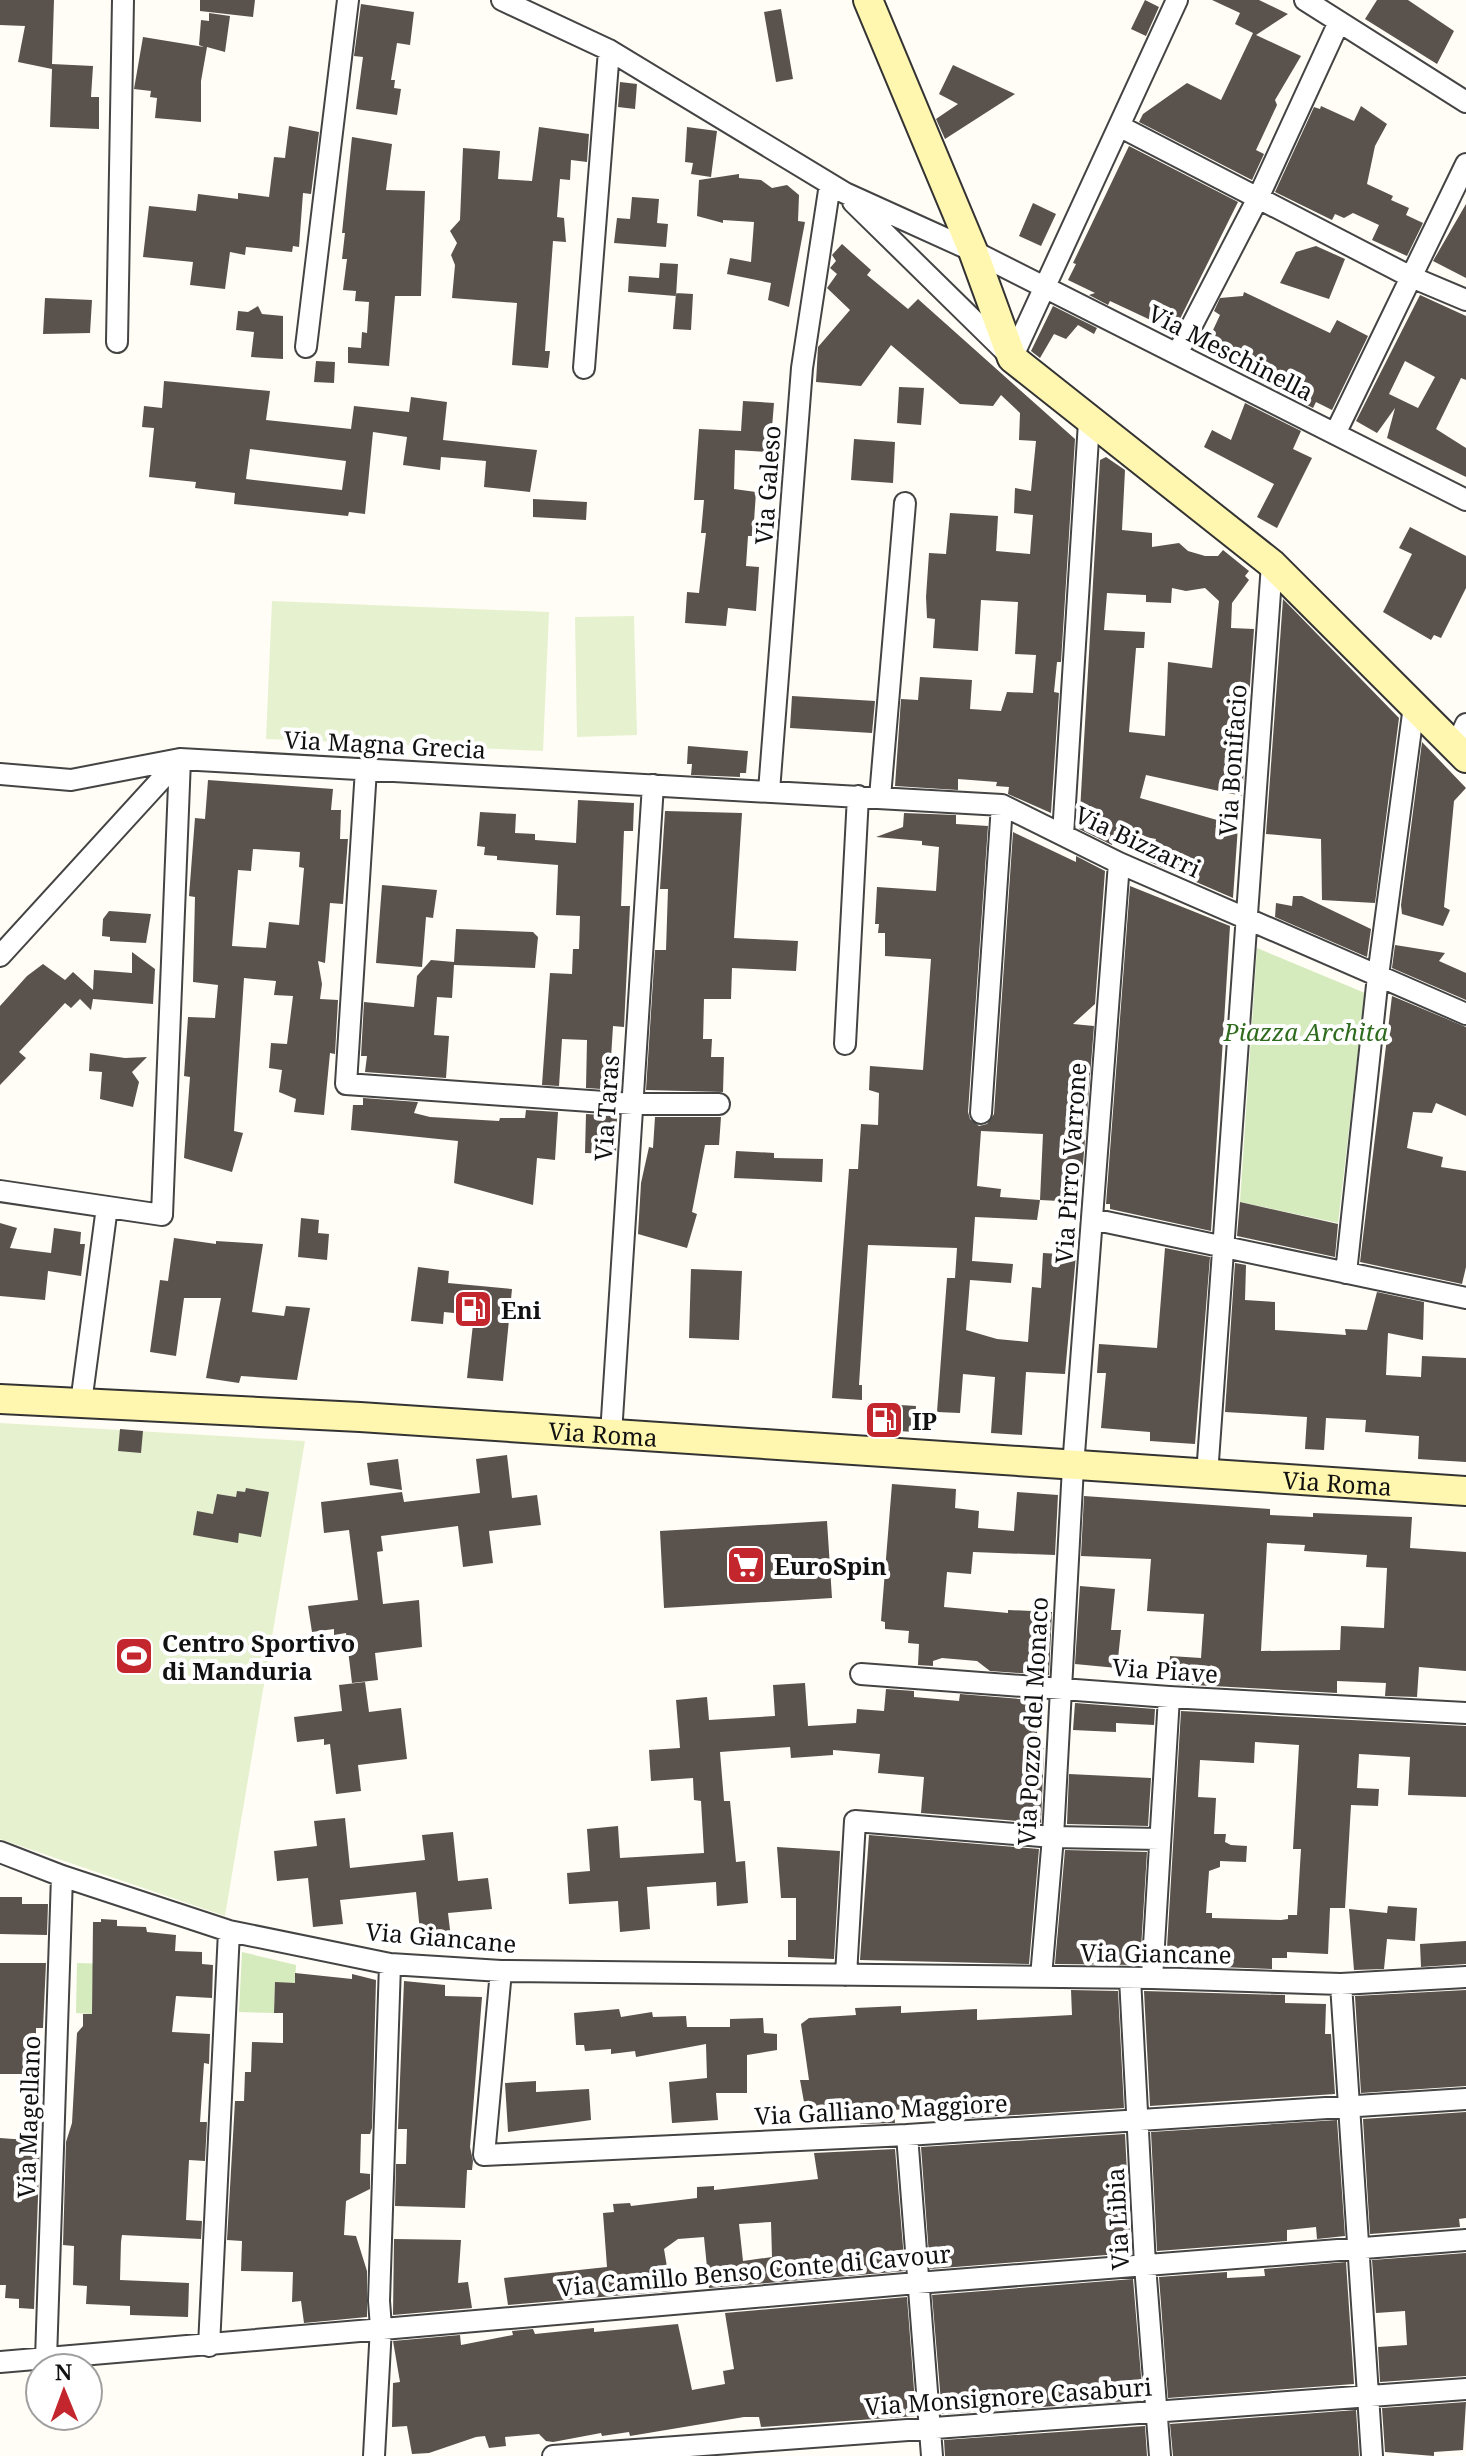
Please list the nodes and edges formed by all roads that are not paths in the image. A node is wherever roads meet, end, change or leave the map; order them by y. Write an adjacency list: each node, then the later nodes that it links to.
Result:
1 (123, 0): 18 (street)
2 (348, 0): 19 (street)
3 (502, 0): 8 (street)
4 (868, 0): 14 (street)
5 (1177, 0): 10 (street)
6 (1305, 0): 7 (street)
7 (1339, 22): 9 (street); 13 (street)
8 (609, 50): 12 (street); 22 (street)
9 (1466, 102)
10 (1119, 126): 13 (street); 16 (street)
11 (1466, 164): 15 (street)
12 (837, 189): 14 (street, Via Meschinella); 21 (street); 34 (street, Via Galeso)
13 (1258, 198): 15 (street); 20 (street)
14 (973, 251): 16 (street, Via Meschinella); 21 (street)
15 (1409, 276): 17 (street); 24 (street)
16 (1044, 287): 20 (street, Via Meschinella); 21 (street)
17 (1466, 300)
18 (117, 342)
19 (306, 347)
20 (1177, 354): 24 (street, Via Meschinella)
21 (1012, 358): 23 (street)
22 (584, 368)
23 (1089, 422): 27 (street); 38 (street)
24 (1335, 434): 25 (street, Via Meschinella)
25 (1466, 500)
26 (905, 503): 36 (street)
27 (1272, 564): 28 (street); 40 (street, Via Bonifacio)
28 (1414, 706): 29 (street); 42 (street)
29 (1462, 743)
30 (180, 759): 31 (street, Via Magna Grecia); 32 (street, Via Magna Grecia); 41 (street); 49 (street)
31 (366, 769): 33 (street, Via Magna Grecia); 45 (street)
32 (0, 774)
33 (653, 785): 34 (street, Via Magna Grecia); 45 (street, Via Taras)
34 (769, 791): 35 (street, Via Bizzarri)
35 (858, 796): 36 (street, Via Bizzarri); 44 (street)
36 (880, 797): 37 (street, Via Bizzarri)
37 (1002, 805): 38 (street, Via Bizzarri); 47 (street)
38 (1063, 835): 39 (street, Via Bizzarri)
39 (1119, 863): 40 (street, Via Bizzarri); 50 (street, Via Pirro Varrone)
40 (1247, 919): 42 (street, Via Bizzarri); 51 (street, Via Bonifacio)
41 (0, 956)
42 (1378, 976): 43 (street, Via Bizzarri); 52 (street)
43 (1466, 1014)
44 (845, 1044)
45 (633, 1104): 46 (street); 56 (street, Via Taras)
46 (719, 1104)
47 (981, 1113)
48 (0, 1191): 49 (street)
49 (107, 1207): 55 (street)
50 (1092, 1219): 51 (street); 57 (street, Via Pirro Varrone)
51 (1224, 1247): 52 (street); 58 (street)
52 (1346, 1273): 53 (street)
53 (1466, 1298)
54 (0, 1399): 55 (street, Via Roma)
55 (81, 1403): 56 (street, Via Roma)
56 (611, 1434): 57 (street, Via Roma)
57 (1073, 1467): 58 (street, Via Roma); 61 (street, Via Pozzo del Monaco)
58 (1207, 1475): 59 (street, Via Roma)
59 (1466, 1491)
60 (861, 1674): 61 (street, Via Piave)
61 (1059, 1688): 62 (street, Via Piave); 64 (street, Via Pozzo del Monaco)
62 (1169, 1697): 63 (street, Via Piave); 65 (street)
63 (1466, 1713)
64 (1053, 1837): 65 (street); 71 (street); 72 (street, Via Pozzo del Monaco)
65 (1160, 1839): 75 (street)
66 (0, 1852): 67 (street, Via Giancane)
67 (62, 1876): 68 (street, Via Giancane); 87 (street, Via Magellano)
68 (229, 1931): 69 (street, Via Giancane); 86 (street)
69 (390, 1964): 70 (street, Via Giancane); 85 (street)
70 (501, 1971): 71 (street, Via Giancane); 80 (street, Via Galliano Maggiore)
71 (846, 1975): 72 (street, Via Giancane)
72 (1041, 1977): 74 (street, Via Giancane)
73 (1466, 1977): 76 (street, Via Giancane)
74 (1130, 1978): 75 (street, Via Giancane); 79 (street, Via Libia)
75 (1152, 1978): 76 (street, Via Giancane)
76 (1341, 1984): 78 (street)
77 (1466, 2099): 78 (street, Via Galliano Maggiore)
78 (1351, 2106): 79 (street, Via Galliano Maggiore); 82 (street)
79 (1138, 2119): 80 (street, Via Galliano Maggiore); 83 (street, Via Libia)
80 (907, 2135): 84 (street)
81 (1466, 2240): 82 (street, Via Camillo Benso Conte di Cavour)
82 (1358, 2248): 83 (street, Via Camillo Benso Conte di Cavour); 92 (street)
83 (1145, 2265): 84 (street, Via Camillo Benso Conte di Cavour); 93 (street, Via Libia)
84 (917, 2283): 85 (street, Via Camillo Benso Conte di Cavour); 94 (street)
85 (381, 2327): 86 (street, Via Camillo Benso Conte di Cavour); 95 (street)
86 (209, 2346): 88 (street, Via Camillo Benso Conte di Cavour)
87 (46, 2352)
88 (104, 2354)
89 (24, 2360): 90 (street, Via Camillo Benso Conte di Cavour)
90 (0, 2362)
91 (1466, 2389): 92 (street, Via Monsignore Casaburi)
92 (1368, 2394): 93 (street, Via Monsignore Casaburi); 99 (street)
93 (1157, 2412): 94 (street, Via Monsignore Casaburi); 98 (street, Via Libia)
94 (929, 2427): 96 (street, Via Monsignore Casaburi); 97 (street)
95 (374, 2456)
96 (553, 2456)
97 (932, 2456)
98 (1160, 2456)
99 (1372, 2456)

